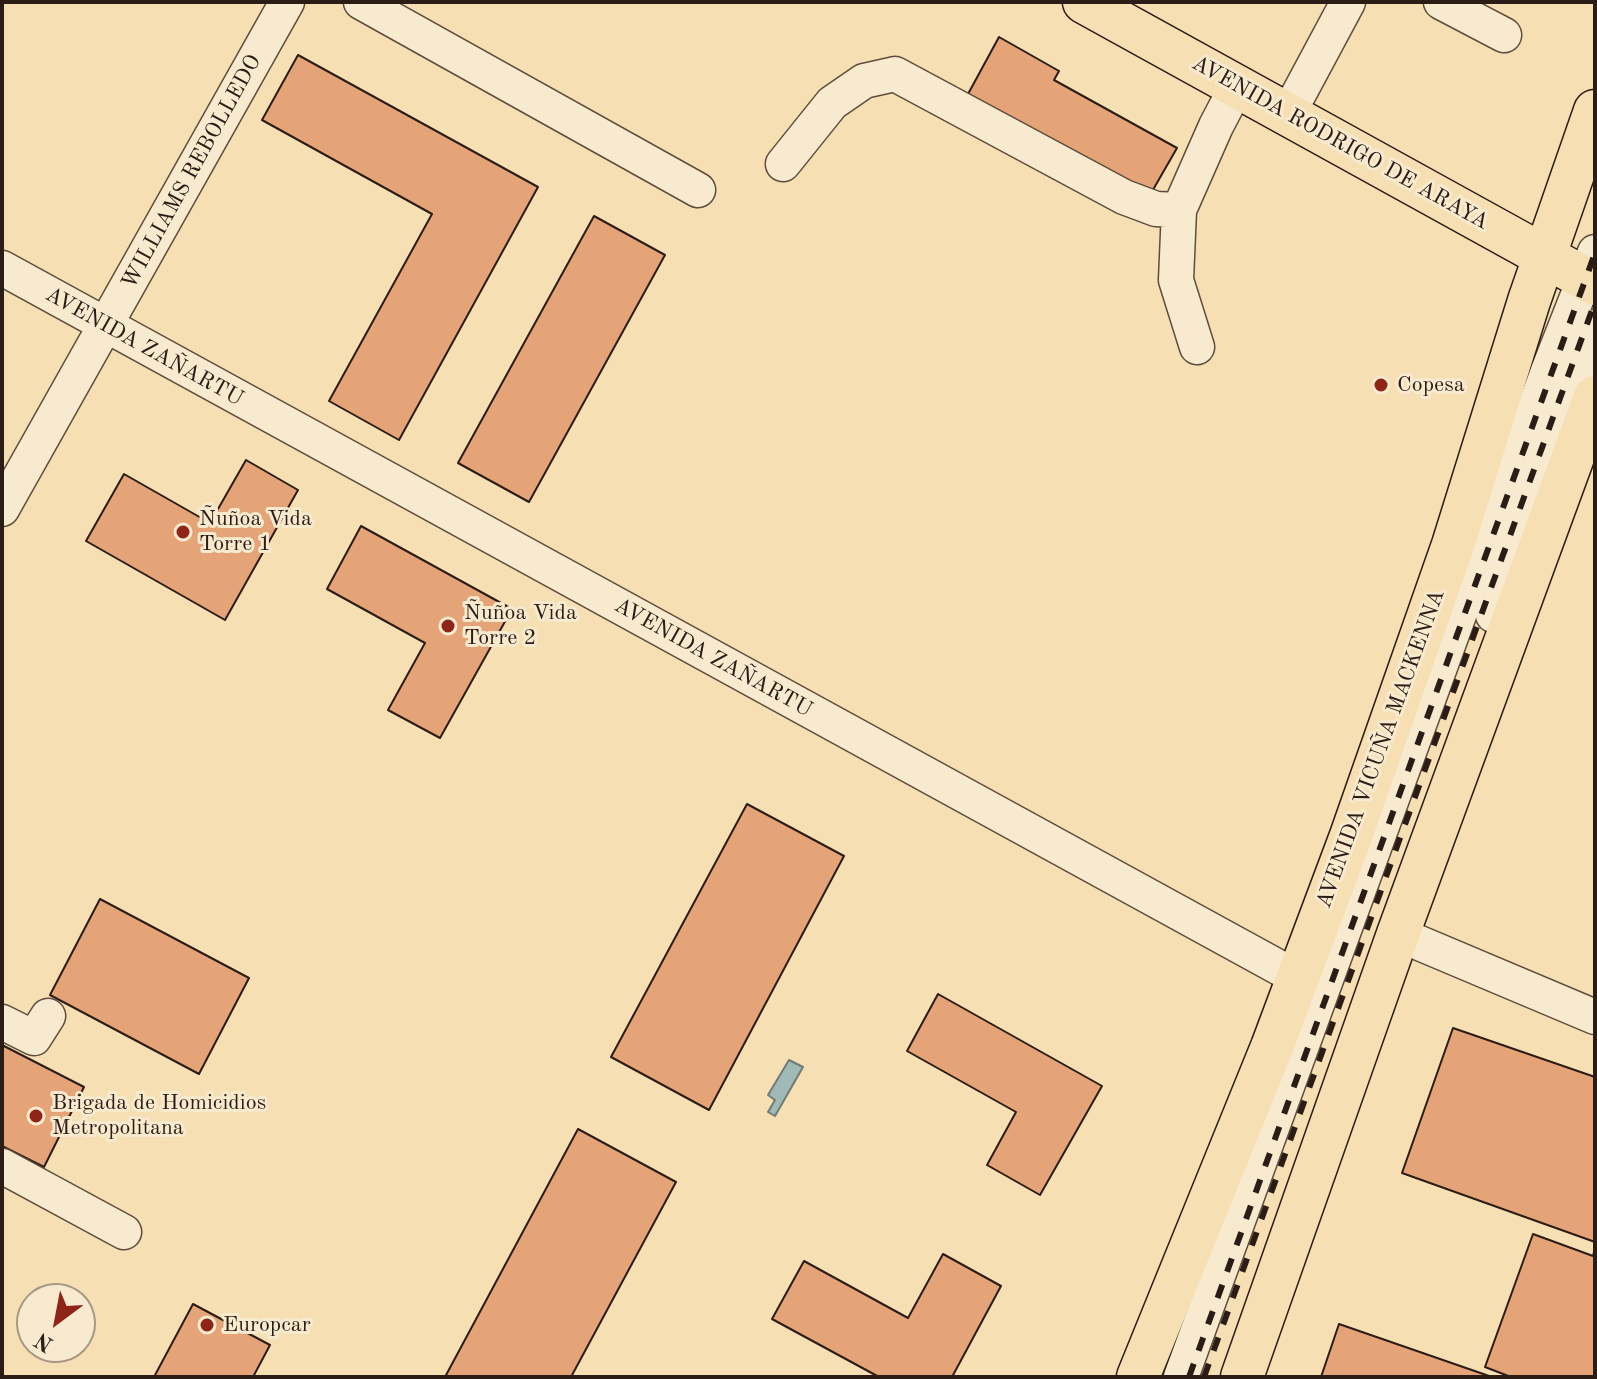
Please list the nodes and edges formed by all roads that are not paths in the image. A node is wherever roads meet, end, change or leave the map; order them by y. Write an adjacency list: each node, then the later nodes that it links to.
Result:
1 (361, 2): 11 (street)
2 (1084, 2): 7 (main road, AVENIDA RODRIGO DE ARAYA)
3 (1348, 2): 9 (street)
4 (1441, 2): 6 (street)
5 (278, 5): 16 (street, WILLIAMS REBOLLEDO)
6 (1504, 35)
7 (1237, 86): 9 (main road, AVENIDA RODRIGO DE ARAYA); 12 (street)
8 (1595, 111): 13 (main road, AVENIDA VICUÑA MACKENNA)
9 (1288, 114): 13 (main road, AVENIDA RODRIGO DE ARAYA)
10 (783, 164): 12 (street)
11 (698, 190)
12 (1179, 210): 18 (street)
13 (1545, 255): 15 (main road, AVENIDA RODRIGO DE ARAYA); 22 (main road, AVENIDA VICUÑA MACKENNA)
14 (2, 268): 16 (street, AVENIDA ZAÑARTU)
15 (1591, 271): 29 (street)
16 (105, 326): 20 (street, WILLIAMS REBOLLEDO); 22 (street, AVENIDA ZAÑARTU)
17 (1595, 327): 30 (street)
18 (1197, 347)
19 (1595, 397): 21 (main road)
20 (2, 509)
21 (1398, 934): 24 (street); 31 (main road)
22 (1298, 978): 28 (main road, AVENIDA VICUÑA MACKENNA)
23 (48, 1016): 25 (street)
24 (1595, 1017)
25 (2, 1022)
26 (2, 1166): 27 (street)
27 (124, 1232)
28 (1138, 1377)
29 (1181, 1377)
30 (1224, 1377)
31 (1242, 1377)

